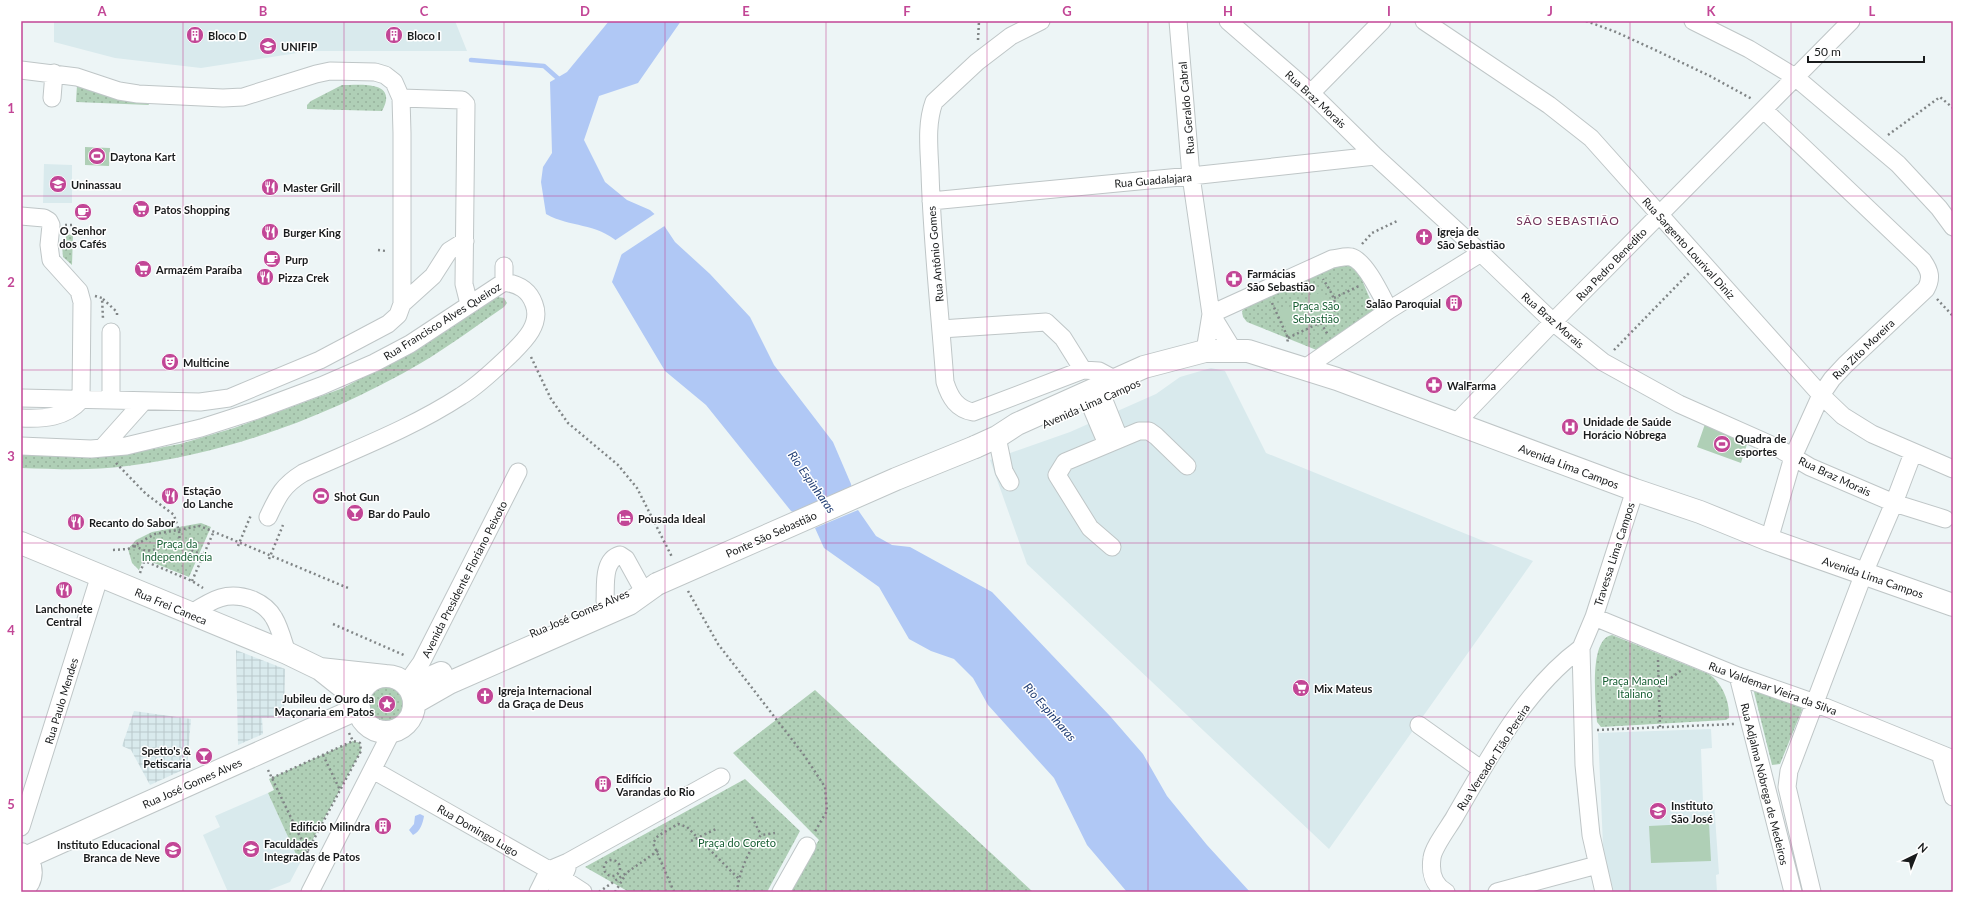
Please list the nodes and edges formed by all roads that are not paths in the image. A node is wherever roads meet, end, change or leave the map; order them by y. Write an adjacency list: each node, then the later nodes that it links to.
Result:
1 (1041, 21): 15 (street, Rua Antônio Gomes)
2 (1178, 21): 14 (street, Rua Geraldo Cabral)
3 (1228, 21): 10 (street, Rua Braz Morais)
4 (1382, 21): 10 (street)
5 (1424, 21): 16 (street, Rua Sargento Lourival Diniz)
6 (1693, 21): 9 (street)
7 (1851, 21): 9 (street, Rua Pedro Benedito)
8 (21, 70): 11 (street)
9 (1795, 77): 12 (street, Rua Pedro Benedito); 18 (street)
10 (1312, 93): 13 (street, Rua Braz Morais)
11 (401, 98): 19 (street); 21 (street)
12 (1764, 110): 16 (street, Rua Pedro Benedito); 34 (street, Rua Zito Moreira)
13 (1375, 156): 14 (street, Rua Guadalajara); 20 (street, Rua Braz Morais)
14 (1191, 176): 15 (street, Rua Guadalajara); 24 (street, Rua Geraldo Cabral)
15 (931, 201): 27 (street, Rua Antônio Gomes)
16 (1659, 214): 25 (street, Rua Pedro Benedito); 34 (street, Rua Sargento Lourival Diniz)
17 (21, 216): 37 (street)
18 (1953, 227)
19 (465, 241): 21 (street); 22 (street)
20 (1482, 253): 23 (street); 25 (street, Rua Braz Morais)
21 (402, 304): 39 (street)
22 (469, 304): 48 (street, Rua Francisco Alves Queiroz); 57 (street, Rua Francisco Alves Queiroz)
23 (1389, 310): 24 (street); 31 (street)
24 (1211, 314): 28 (street, Rua Geraldo Cabral); 29 (street, Rua Geraldo Cabral)
25 (1553, 322): 43 (street, Rua Pedro Benedito); 50 (street, Rua Braz Morais)
26 (114, 329): 38 (street)
27 (941, 329): 32 (street); 32 (street, Rua Antônio Gomes)
28 (1233, 350): 29 (main road, Avenida Lima Campos); 31 (main road, Avenida Lima Campos)
29 (1205, 351): 30 (main road, Avenida Lima Campos)
30 (1181, 357): 33 (main road, Avenida Lima Campos); 35 (main road, Avenida Lima Campos)
31 (1305, 368): 43 (main road, Avenida Lima Campos)
32 (1083, 370): 33 (street)
33 (1114, 380): 35 (main road, Avenida Lima Campos)
34 (1820, 395): 49 (street, Rua Sargento Lourival Diniz); 50 (street, Rua Zito Moreira)
35 (1096, 397): 44 (main road, Avenida Lima Campos); 45 (street)
36 (21, 398): 37 (street)
37 (81, 400): 38 (street); 41 (street)
38 (111, 400): 39 (street)
39 (144, 401): 48 (street)
40 (21, 411): 41 (street)
41 (67, 412): 42 (street)
42 (21, 418)
43 (1456, 423): 55 (main road, Avenida Lima Campos)
44 (997, 437): 47 (main road, Avenida Lima Campos); 54 (street)
45 (1113, 441): 51 (street); 61 (street)
46 (21, 446): 48 (street, Rua Francisco Alves Queiroz)
47 (975, 447): 64 (main road, Ponte São Sebastião, bridge)
48 (102, 448)
49 (1913, 453): 52 (street, Rua Sargento Lourival Diniz); 56 (street, Rua Adjalma Nóbrega de Medeiros)
50 (1793, 457): 56 (street, Rua Braz Morais); 59 (street, Rua Zito Moreira)
51 (1186, 466)
52 (1953, 469)
53 (518, 472): 74 (street, Avenida Presidente Floriano Peixoto)
54 (1010, 482)
55 (1634, 490): 59 (main road, Avenida Lima Campos); 68 (street, Travessa Lima Campos)
56 (1894, 503): 58 (street, Rua Braz Morais); 62 (street, Rua Adjalma Nóbrega de Medeiros)
57 (261, 514)
58 (1945, 519)
59 (1769, 540): 62 (main road, Avenida Lima Campos)
60 (21, 543): 63 (main road, Rua Frei Caneca)
61 (1112, 547)
62 (1864, 573): 66 (main road, Avenida Lima Campos); 75 (street, Rua Adjalma Nóbrega de Medeiros)
63 (100, 576): 67 (main road, Rua Frei Caneca); 84 (street, Rua Paulo Mendes)
64 (650, 586): 65 (main road, Rua José Gomes Alves); 65 (street); 74 (main road, Rua José Gomes Alves)
65 (605, 601): 74 (main road, Rua José Gomes Alves)
66 (1953, 604)
67 (190, 614): 70 (main road, Rua Frei Caneca); 70 (street)
68 (1594, 617): 69 (street, Travessa Lima Campos); 73 (street, Rua Valdemar Vieira da Silva)
69 (1581, 648): 81 (street, Rua Vereador Tião Pereira); 87 (street)
70 (287, 653): 71 (main road, Rua Frei Caneca)
71 (320, 669): 72 (main road, Rua Frei Caneca); 76 (main road, Rua Frei Caneca)
72 (386, 676): 74 (main road); 76 (main road)
73 (1738, 676): 75 (street, Rua Valdemar Vieira da Silva); 98 (street, Rua Adjalma Nóbrega de Medeiros)
74 (410, 692): 78 (main road)
75 (1815, 703): 79 (street, Rua Valdemar Vieira da Silva); 99 (street, Rua Adjalma Nóbrega de Medeiros)
76 (360, 709): 78 (main road); 89 (main road, Rua José Gomes Alves); 89 (main road, Rua José Gomes Alves)
77 (1419, 725): 81 (street)
78 (392, 731): 80 (street)
79 (1947, 756): 83 (street)
80 (373, 770): 88 (street, Rua Domingo Lugo); 91 (street)
81 (1482, 770): 95 (street, Rua Vereador Tião Pereira)
82 (721, 777): 86 (street)
83 (1953, 797)
84 (21, 827)
85 (807, 846): 94 (street)
86 (568, 862): 88 (street); 90 (street)
87 (1597, 865): 96 (street); 97 (street)
88 (549, 870): 90 (street, Rua Domingo Lugo); 92 (street)
89 (27, 875)
90 (560, 886): 93 (street, Rua Domingo Lugo)
91 (310, 892)
92 (538, 892)
93 (583, 892)
94 (781, 892)
95 (1446, 892)
96 (1497, 892)
97 (1604, 892)
98 (1793, 892)
99 (1812, 892)

